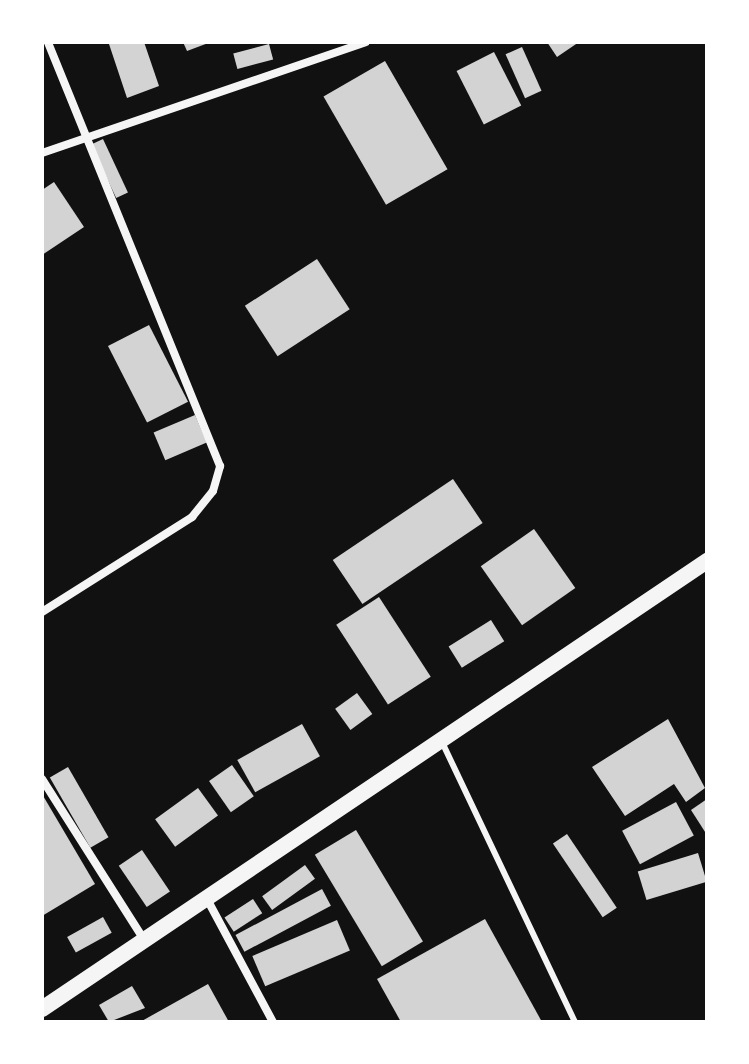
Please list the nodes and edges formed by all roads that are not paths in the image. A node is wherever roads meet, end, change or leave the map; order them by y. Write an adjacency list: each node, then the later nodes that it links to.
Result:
1 (48, 42): 3 (street)
2 (361, 43): 3 (street)
3 (82, 138): 4 (street); 6 (street)
4 (42, 153)
5 (707, 561): 7 (main road)
6 (42, 612)
7 (442, 742): 9 (main road); 13 (lane)
8 (42, 779): 10 (street)
9 (207, 899): 10 (main road); 12 (street)
10 (144, 940): 11 (main road)
11 (42, 1009)
12 (273, 1022)
13 (575, 1022)

